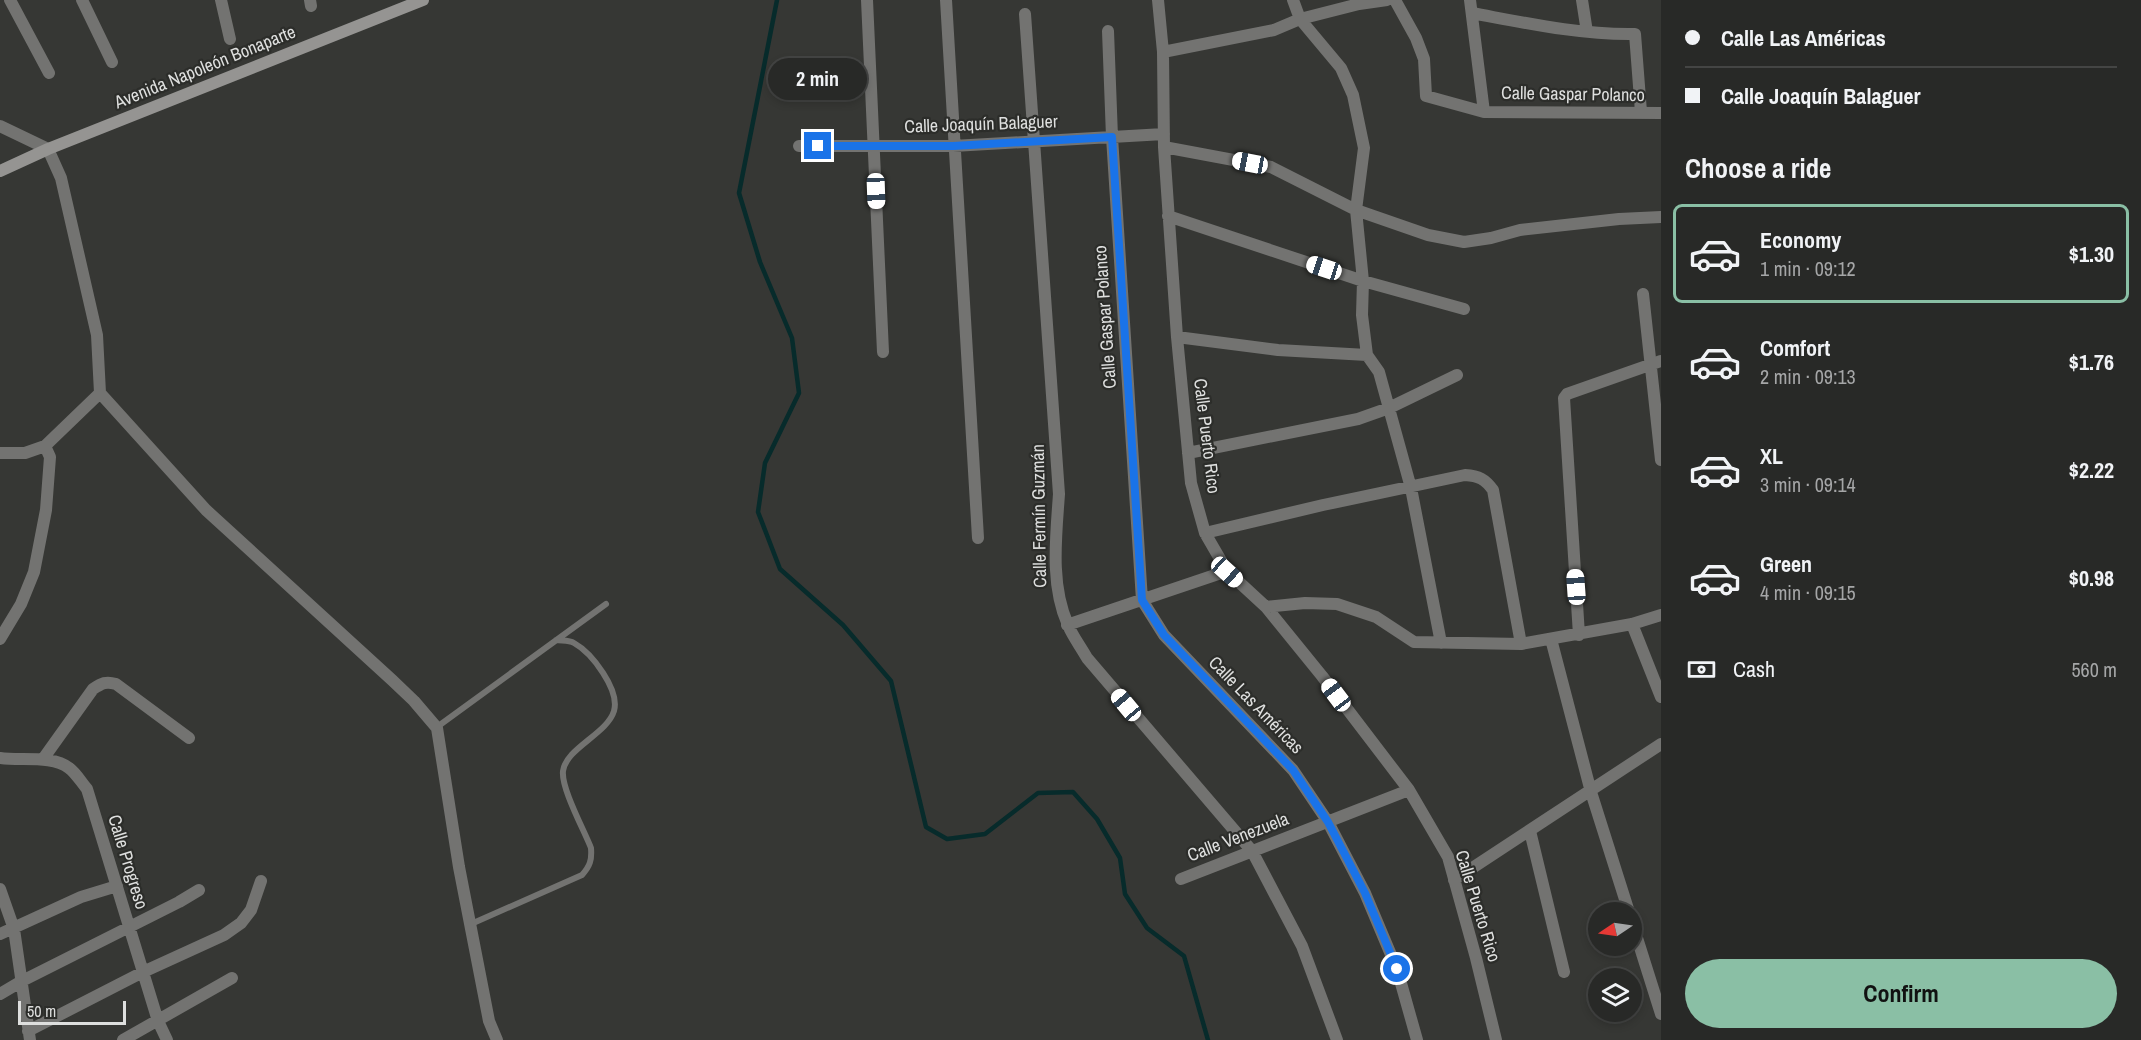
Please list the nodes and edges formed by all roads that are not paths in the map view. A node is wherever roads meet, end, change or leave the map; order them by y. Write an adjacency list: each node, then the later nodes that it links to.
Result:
1 (10, 0): 21 (street)
2 (82, 0): 20 (street)
3 (221, 0): 18 (street)
4 (423, 0): 32 (main road, Avenida Napoleón Bonaparte)
5 (867, 0): 29 (street)
6 (946, 0): 31 (street)
7 (1158, 0): 19 (street, Calle Puerto Rico)
8 (1293, 0): 15 (street)
9 (1387, 0): 15 (street)
10 (1395, 0): 22 (street, Calle Gaspar Polanco)
11 (1470, 0): 13 (street)
12 (1582, 0): 17 (street)
13 (1472, 13): 17 (street); 22 (street)
14 (1025, 14): 28 (street, Calle Fermín Guzmán)
15 (1300, 19): 19 (street); 34 (street)
16 (1107, 31): 26 (street, Calle Gaspar Polanco)
17 (1587, 32): 23 (street)
18 (230, 39)
19 (1163, 52): 27 (street, Calle Puerto Rico)
20 (112, 62)
21 (48, 73)
22 (1484, 112): 23 (street, Calle Gaspar Polanco)
23 (1641, 112): 24 (street, Calle Gaspar Polanco)
24 (1661, 113)
25 (0, 126): 32 (street)
26 (1112, 137): 27 (street, Calle Joaquín Balaguer); 28 (street, Calle Joaquín Balaguer); 55 (street, Calle Gaspar Polanco)
27 (1164, 140): 34 (street, Calle Joaquín Balaguer); 35 (street, Calle Puerto Rico)
28 (1034, 141): 31 (street, Calle Joaquín Balaguer); 60 (street, Calle Fermín Guzmán)
29 (874, 145): 30 (street, Calle Joaquín Balaguer); 31 (street, Calle Joaquín Balaguer); 41 (street)
30 (799, 146)
31 (953, 146): 53 (street)
32 (48, 149): 33 (main road, Avenida Napoleón Bonaparte); 45 (street)
33 (0, 171)
34 (1356, 210): 36 (street, Calle Joaquín Balaguer); 37 (street)
35 (1168, 216): 37 (street); 40 (street, Calle Puerto Rico)
36 (1661, 217)
37 (1363, 281): 39 (street); 42 (street)
38 (1643, 294): 43 (street)
39 (1464, 309)
40 (1177, 337): 42 (street); 49 (street, Calle Puerto Rico)
41 (883, 352)
42 (1367, 355): 46 (street)
43 (1656, 362): 50 (street); 61 (street)
44 (1457, 375): 46 (street)
45 (100, 393): 47 (street); 68 (street)
46 (1389, 408): 49 (street); 51 (street)
47 (45, 446): 48 (street); 62 (street)
48 (0, 453)
49 (1188, 453): 52 (street, Calle Puerto Rico)
50 (1661, 460)
51 (1412, 488): 52 (street); 65 (street); 66 (street)
52 (1205, 533): 54 (street, Calle Puerto Rico)
53 (978, 538)
54 (1227, 572): 55 (street); 57 (street, Calle Puerto Rico)
55 (1142, 600): 60 (street); 75 (street, Calle Las Américas)
56 (606, 604): 64 (lane)
57 (1266, 607): 65 (street); 73 (street, Calle Puerto Rico)
58 (1661, 615): 59 (street)
59 (1632, 624): 61 (street); 67 (street)
60 (1068, 625): 77 (street, Calle Fermín Guzmán)
61 (1579, 634): 63 (street)
62 (0, 639)
63 (1551, 639): 66 (street); 74 (street)
64 (556, 640): 68 (lane); 85 (lane)
65 (1441, 643): 66 (street)
66 (1521, 644)
67 (1661, 697)
68 (436, 728): 85 (street)
69 (189, 738): 72 (street)
70 (1661, 744): 74 (street)
71 (0, 758): 72 (street, Calle Progreso)
72 (43, 759): 81 (street, Calle Progreso)
73 (1409, 790): 75 (street, Calle Venezuela); 79 (street, Calle Puerto Rico)
74 (1591, 792): 76 (street); 84 (street)
75 (1328, 822): 77 (street, Calle Venezuela); 103 (street, Calle Las Américas)
76 (1530, 831): 79 (street); 91 (street)
77 (1252, 852): 78 (street, Calle Venezuela); 102 (street, Calle Fermín Guzmán)
78 (1181, 879)
79 (1454, 880): 98 (street, Calle Puerto Rico)
80 (261, 881): 90 (street)
81 (117, 886): 86 (street, Calle Progreso); 87 (street)
82 (0, 889): 87 (street)
83 (199, 890): 86 (street)
84 (1626, 902)
85 (470, 924): 101 (street)
86 (129, 926): 90 (street, Calle Progreso); 93 (street)
87 (14, 929): 88 (street); 93 (street)
88 (0, 934)
89 (1642, 954): 95 (street)
90 (143, 972): 96 (street, Calle Progreso); 97 (street)
91 (1564, 972)
92 (232, 978): 96 (street)
93 (22, 981): 94 (street); 97 (street)
94 (0, 994)
95 (1661, 1014)
96 (158, 1021): 99 (street); 100 (street, Calle Progreso)
97 (29, 1036)
98 (1492, 1039)
99 (123, 1040)
100 (167, 1040)
101 (497, 1040)
102 (1336, 1040)
103 (1417, 1040)

